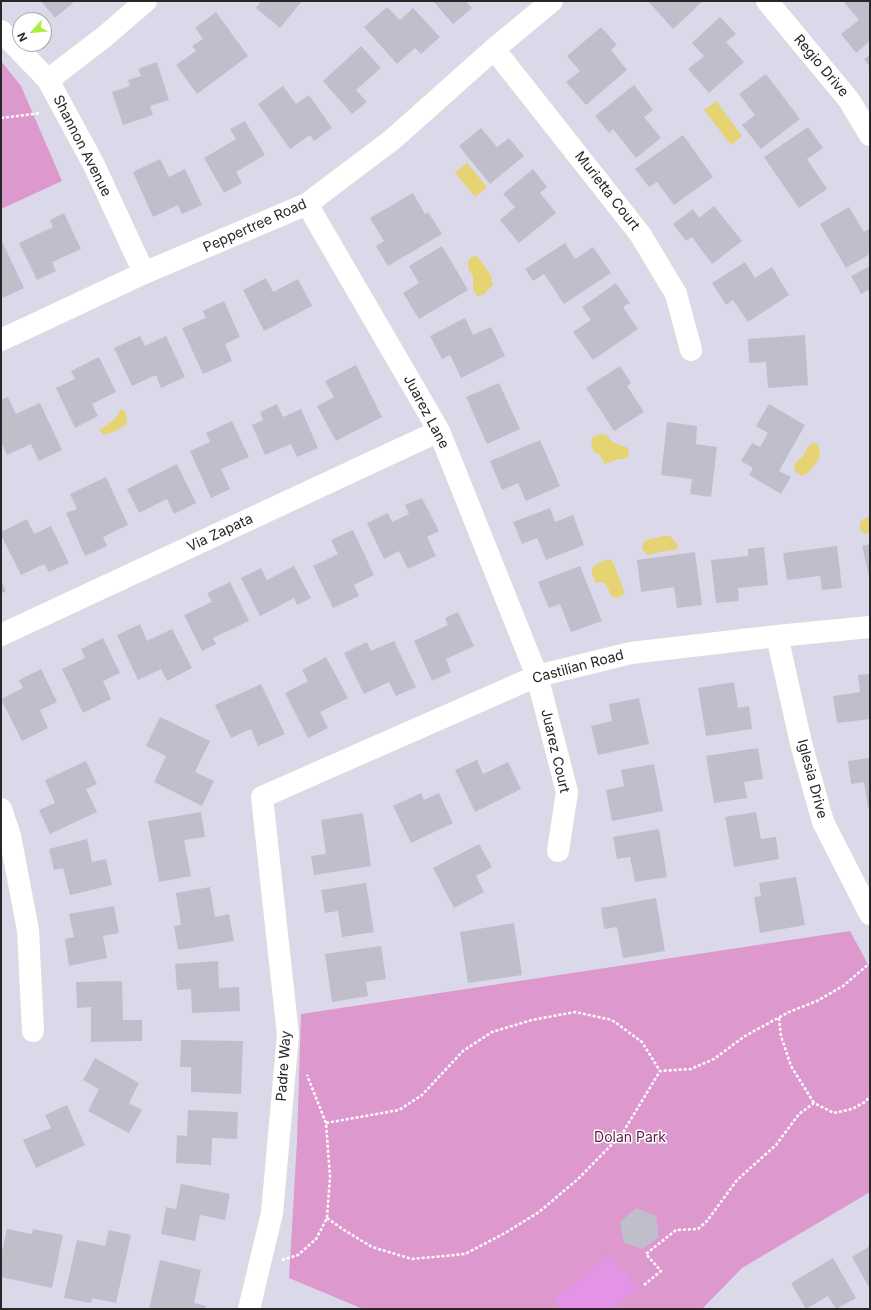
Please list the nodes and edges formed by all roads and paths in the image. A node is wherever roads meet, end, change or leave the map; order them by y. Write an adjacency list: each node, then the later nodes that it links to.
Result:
1 (146, 1): 6 (street)
2 (552, 1): 5 (street, Peppertree Road)
3 (767, 1): 9 (street, Regio Drive)
4 (1, 31): 6 (street, Shannon Avenue)
5 (494, 49): 10 (street, Peppertree Road); 13 (street, Murietta Court)
6 (48, 80): 7 (street, Shannon Avenue)
7 (63, 109): 8 (path); 11 (street, Shannon Avenue)
8 (1, 118)
9 (870, 135)
10 (307, 204): 11 (street, Peppertree Road); 14 (street, Juarez Lane)
11 (144, 273): 12 (street, Peppertree Road)
12 (1, 340)
13 (691, 350)
14 (439, 431): 16 (street, Via Zapata); 18 (street, Juarez Lane)
15 (870, 627): 17 (street, Castilian Road)
16 (1, 635)
17 (777, 636): 18 (street, Castilian Road); 22 (street, Iglesia Drive)
18 (537, 676): 19 (street, Castilian Road); 21 (street, Juarez Court)
19 (262, 797): 26 (street, Padre Way)
20 (1, 809): 25 (street)
21 (558, 851)
22 (870, 914)
23 (870, 963): 24 (path)
24 (779, 1018): 27 (path); 29 (path)
25 (33, 1031)
26 (286, 1051): 30 (path); 32 (street, Padre Way)
27 (660, 1071): 30 (path); 31 (path)
28 (870, 1096): 29 (path)
29 (814, 1103): 33 (path)
30 (326, 1123): 31 (path)
31 (327, 1218): 32 (path)
32 (261, 1261): 34 (street, Padre Way)
33 (644, 1285)
34 (250, 1309)

